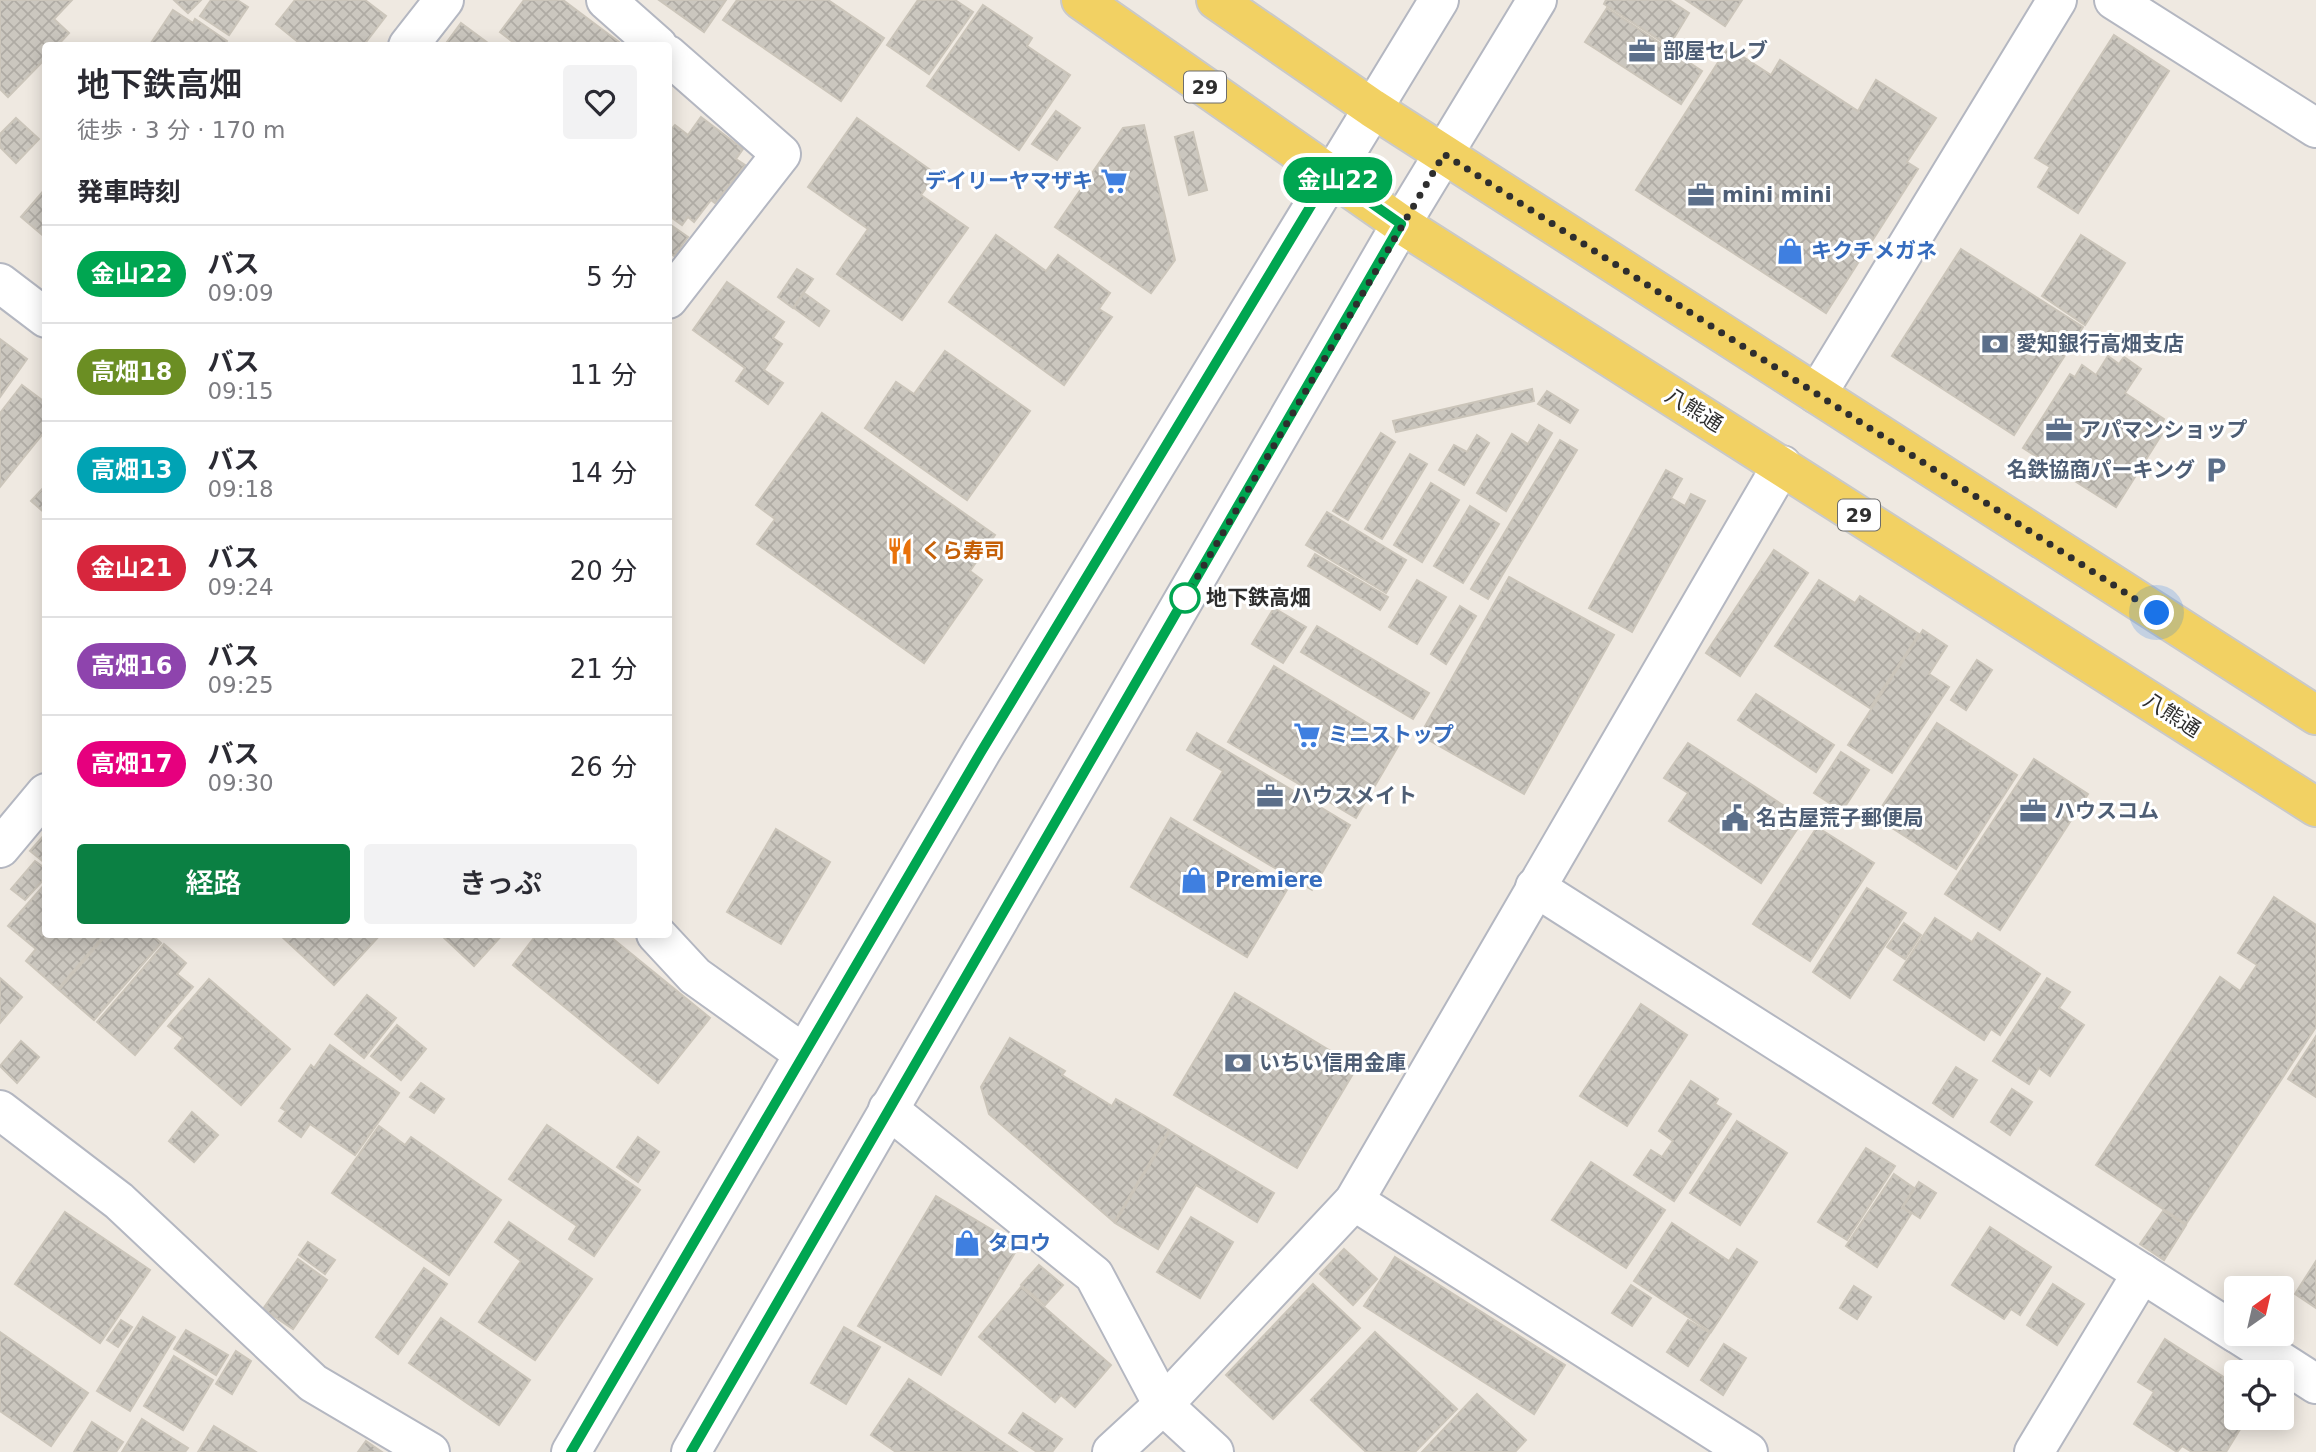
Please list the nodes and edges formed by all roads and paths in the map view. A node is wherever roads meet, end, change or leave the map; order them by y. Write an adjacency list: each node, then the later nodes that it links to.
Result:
1 (606, 0): 10 (street)
2 (1081, 0): 15 (main road, 八熊通 / 29)
3 (1216, 0): 12 (main road)
4 (1439, 0): 12 (street)
5 (1537, 0): 14 (street)
6 (2057, 0): 20 (street)
7 (2114, 0): 13 (street)
8 (430, 5): 9 (street)
9 (410, 42)
10 (653, 42)
11 (672, 59): 18 (street)
12 (1372, 107): 14 (main road); 15 (street)
13 (2316, 128)
14 (1444, 154): 16 (street); 20 (main road)
15 (1330, 174): 16 (main road, 八熊通 / 29); 28 (street)
16 (1401, 224): 21 (main road, 八熊通 / 29); 29 (street)
17 (0, 283): 19 (street)
18 (672, 294)
19 (42, 315)
20 (1817, 394): 22 (main road)
21 (1782, 465): 24 (main road, 八熊通 / 29); 26 (street)
22 (2316, 715)
23 (42, 798): 25 (street)
24 (2316, 807)
25 (0, 848)
26 (1535, 887): 31 (street); 32 (street)
27 (660, 938): 28 (street)
28 (804, 1054): 38 (street)
29 (888, 1109): 36 (street); 39 (street)
30 (0, 1110): 37 (street)
31 (1354, 1201): 36 (street); 42 (street)
32 (2142, 1273): 33 (street); 43 (street)
33 (2224, 1325)
34 (2257, 1346): 35 (street)
35 (2316, 1384)
36 (1163, 1405): 40 (street); 41 (street)
37 (430, 1452)
38 (571, 1452)
39 (691, 1452)
40 (1112, 1452)
41 (1214, 1452)
42 (1748, 1452)
43 (2034, 1452)

